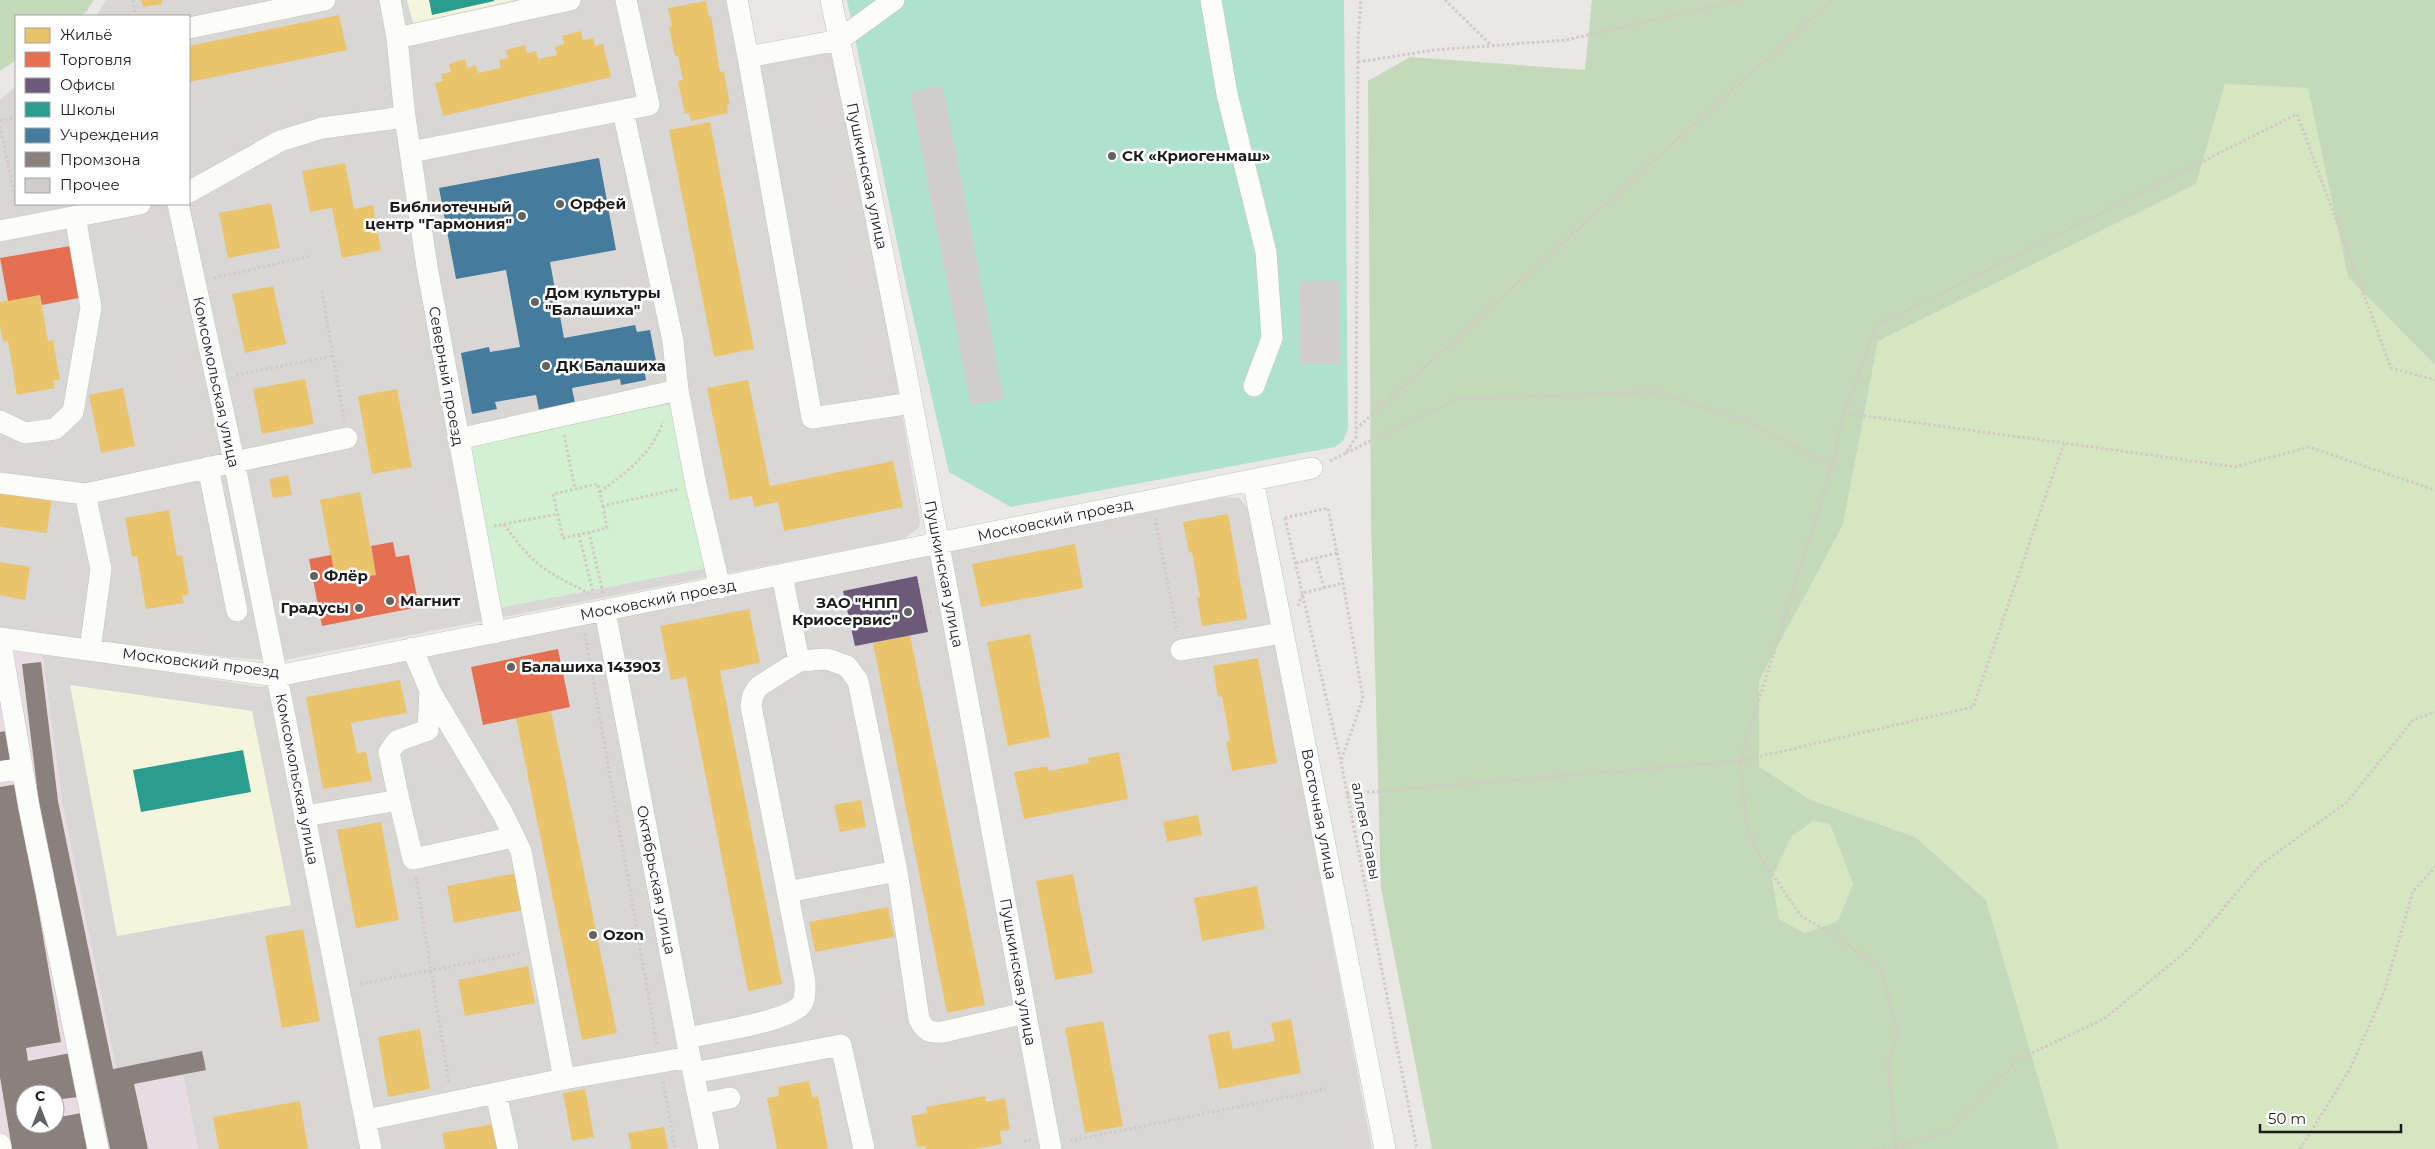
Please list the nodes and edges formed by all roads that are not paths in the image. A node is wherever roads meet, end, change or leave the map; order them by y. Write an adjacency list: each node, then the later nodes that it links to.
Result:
1 (325, 0): 9 (street)
2 (390, 0): 10 (street, Северный проезд)
3 (570, 0): 10 (street)
4 (626, 0): 13 (street)
5 (737, 0): 12 (street)
6 (831, 0): 11 (street, Пушкинская улица)
7 (894, 0): 11 (street)
8 (1212, 0): 21 (street)
9 (190, 28)
10 (397, 38): 14 (street, Северный проезд)
11 (839, 40): 12 (street); 23 (street, Пушкинская улица)
12 (748, 57): 23 (street)
13 (623, 111): 15 (street); 22 (street)
14 (406, 117): 15 (street, Северный проезд); 16 (street)
15 (411, 152): 26 (street, Северный проезд)
16 (190, 191)
17 (135, 205): 19 (street)
18 (178, 205): 27 (street, Комсомольская улица)
19 (75, 216): 20 (street); 24 (street)
20 (0, 231)
21 (1254, 386)
22 (671, 391): 26 (street); 35 (street)
23 (912, 403): 33 (street, Пушкинская улица)
24 (0, 421)
25 (347, 438): 27 (street)
26 (458, 439): 38 (street, Северный проезд)
27 (234, 461): 28 (street); 45 (street, Комсомольская улица)
28 (208, 467): 32 (street); 37 (street)
29 (1312, 468): 30 (street, Московский проезд)
30 (1253, 480): 33 (street, Московский проезд); 39 (street, Восточная улица)
31 (0, 483): 32 (street)
32 (85, 494): 42 (street)
33 (939, 544): 34 (street, Московский проезд); 54 (street, Пушкинская улица)
34 (782, 575): 35 (street, Московский проезд); 44 (street)
35 (720, 588): 36 (street, Московский проезд)
36 (604, 602): 38 (street, Московский проезд); 55 (street, Октябрьская улица)
37 (237, 611)
38 (495, 633): 41 (street, Московский проезд)
39 (1283, 633): 43 (street); 69 (street, Восточная улица)
40 (0, 638): 42 (street, Московский проезд); 47 (street)
41 (412, 648): 45 (street, Московский проезд); 46 (street)
42 (90, 650): 45 (street, Московский проезд)
43 (1181, 650)
44 (799, 660): 52 (street); 53 (street)
45 (277, 676): 50 (street, Комсомольская улица)
46 (430, 689): 49 (street); 51 (street)
47 (22, 768): 48 (street); 64 (street)
48 (0, 772)
49 (399, 800): 50 (street); 51 (street)
50 (305, 816): 60 (street, Комсомольская улица)
51 (514, 837): 56 (street)
52 (897, 871): 53 (street); 54 (street)
53 (787, 892): 55 (street)
54 (1024, 1013): 62 (street, Пушкинская улица)
55 (689, 1056): 56 (street); 59 (street, Октябрьская улица); 68 (street)
56 (564, 1079): 57 (street)
57 (496, 1093): 60 (street); 66 (street)
58 (730, 1098): 59 (street)
59 (700, 1104): 67 (street, Октябрьская улица)
60 (366, 1120): 65 (street, Комсомольская улица)
61 (0, 1144): 63 (street)
62 (1061, 1145)
63 (1, 1149)
64 (98, 1149)
65 (371, 1149)
66 (508, 1149)
67 (709, 1149)
68 (864, 1149)
69 (1385, 1149)

